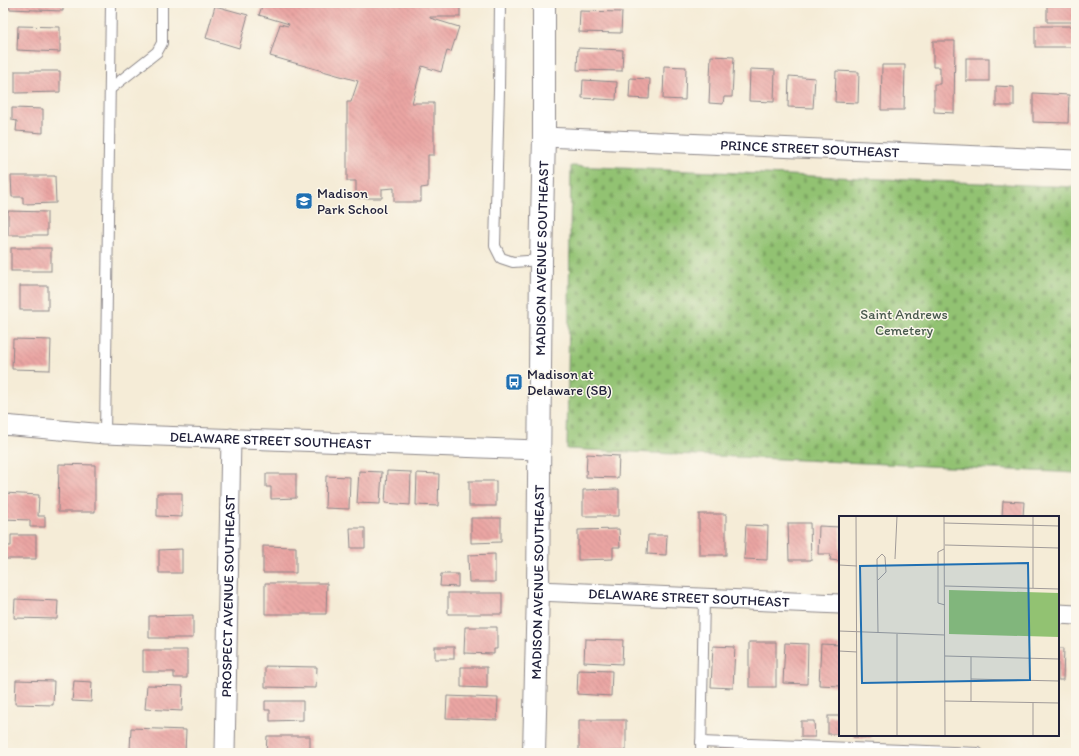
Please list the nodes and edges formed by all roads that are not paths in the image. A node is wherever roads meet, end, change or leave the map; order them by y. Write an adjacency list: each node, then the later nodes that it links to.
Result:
1 (111, 3): 5 (lane)
2 (162, 3): 5 (lane)
3 (500, 3): 8 (lane)
4 (544, 3): 6 (street, MADISON AVENUE SOUTHEAST)
5 (110, 89): 10 (lane)
6 (544, 138): 7 (street, PRINCE STREET SOUTHEAST); 8 (street, MADISON AVENUE SOUTHEAST)
7 (1076, 160)
8 (541, 260): 12 (street, MADISON AVENUE SOUTHEAST)
9 (3, 425): 10 (street, DELAWARE STREET SOUTHEAST)
10 (106, 434): 11 (street, DELAWARE STREET SOUTHEAST)
11 (232, 438): 12 (street, DELAWARE STREET SOUTHEAST); 19 (street, PROSPECT AVENUE SOUTHEAST)
12 (538, 450): 13 (street, MADISON AVENUE SOUTHEAST)
13 (538, 591): 14 (street, DELAWARE STREET SOUTHEAST); 20 (street, MADISON AVENUE SOUTHEAST)
14 (704, 598): 15 (street, DELAWARE STREET SOUTHEAST); 18 (lane)
15 (839, 604)
16 (1059, 614): 17 (street)
17 (1076, 615)
18 (701, 742): 21 (lane); 22 (lane)
19 (225, 753)
20 (534, 753)
21 (701, 753)
22 (978, 753)

